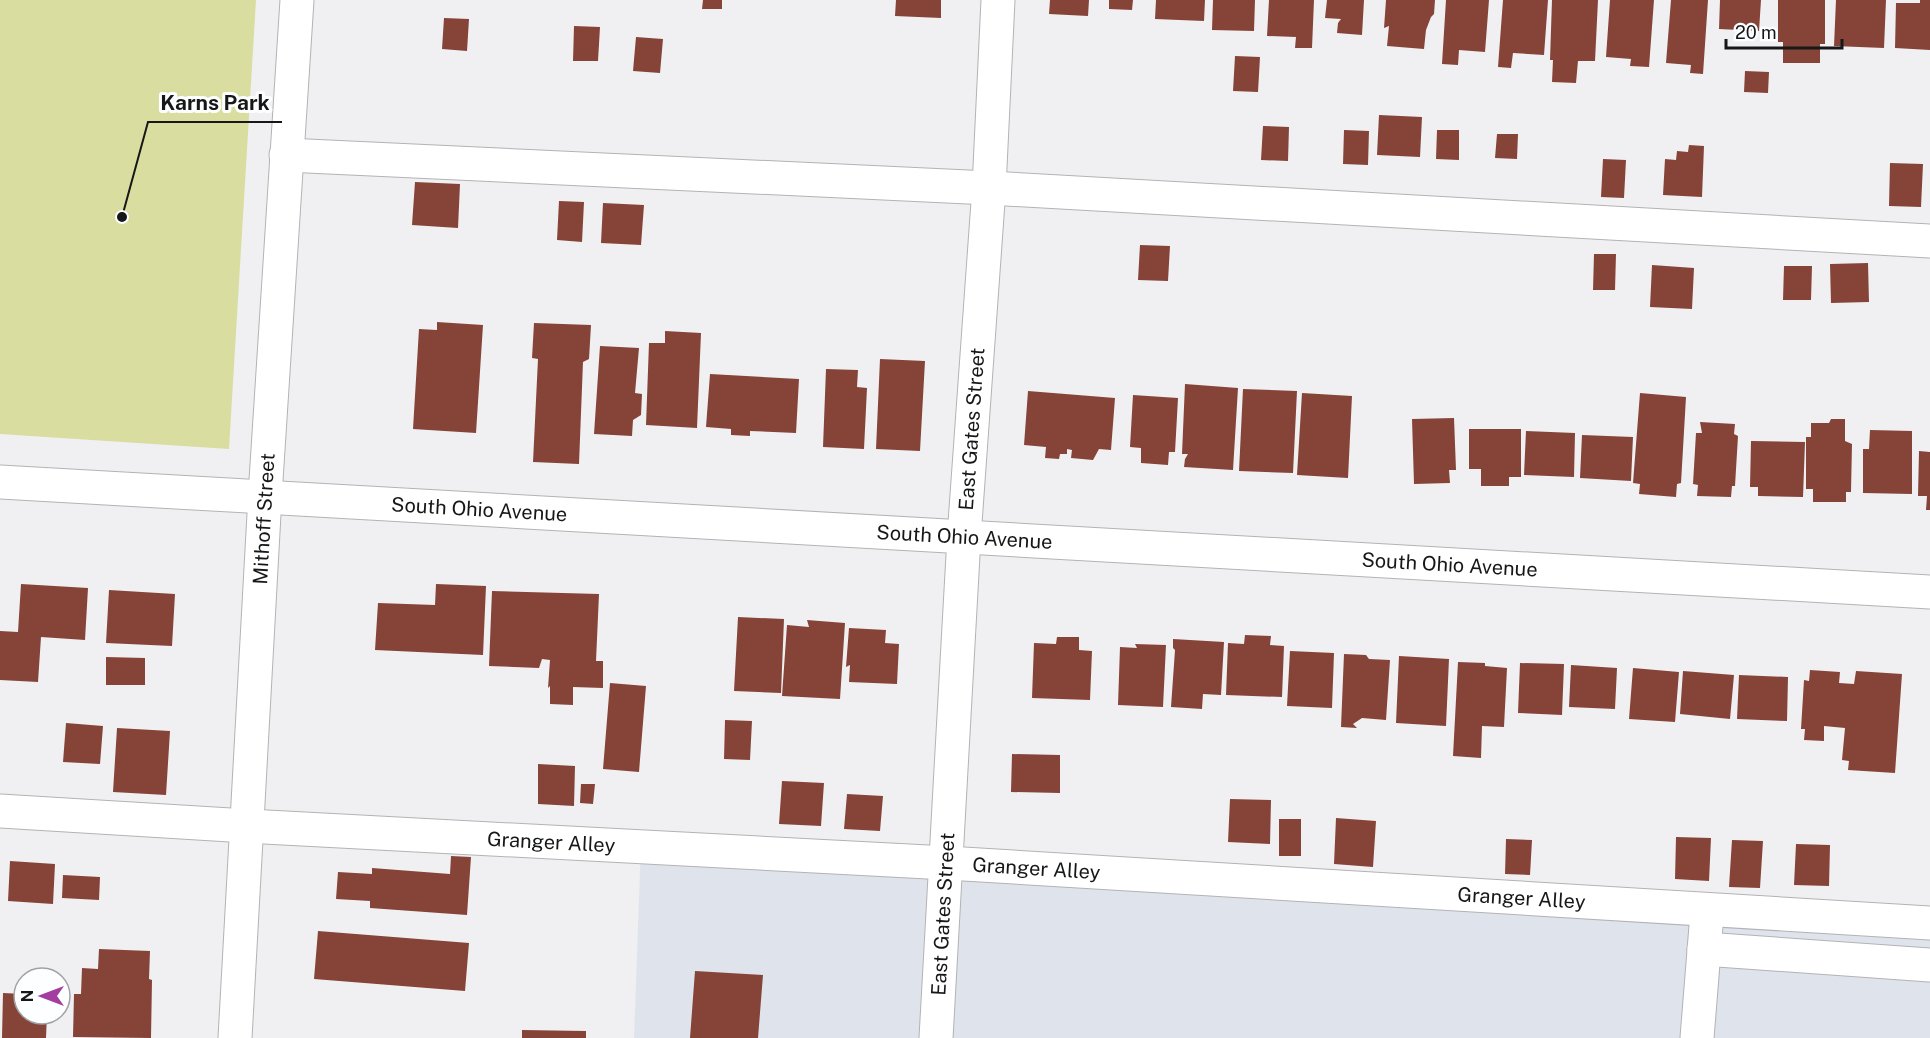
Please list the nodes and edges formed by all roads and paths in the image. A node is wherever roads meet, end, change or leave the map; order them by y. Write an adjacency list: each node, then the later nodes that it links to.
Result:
1 (297, 0): 3 (street, Mithoff Street)
2 (998, 0): 4 (street, East Gates Street)
3 (286, 155): 4 (street); 7 (street, Mithoff Street)
4 (989, 188): 5 (street); 8 (street, East Gates Street)
5 (1930, 241)
6 (0, 482): 7 (street, South Ohio Avenue)
7 (265, 496): 8 (street, South Ohio Avenue); 11 (street, Mithoff Street)
8 (964, 537): 9 (street, South Ohio Avenue); 12 (street, East Gates Street)
9 (1930, 592)
10 (0, 811): 11 (street, Granger Alley)
11 (247, 826): 12 (street, Granger Alley); 17 (street, Mithoff Street)
12 (946, 863): 13 (street, Granger Alley); 18 (street, East Gates Street)
13 (1707, 910): 14 (street, Granger Alley); 15 (street)
14 (1930, 923)
15 (1704, 949): 16 (street); 19 (street)
16 (1930, 965)
17 (235, 1038)
18 (936, 1038)
19 (1697, 1038)

